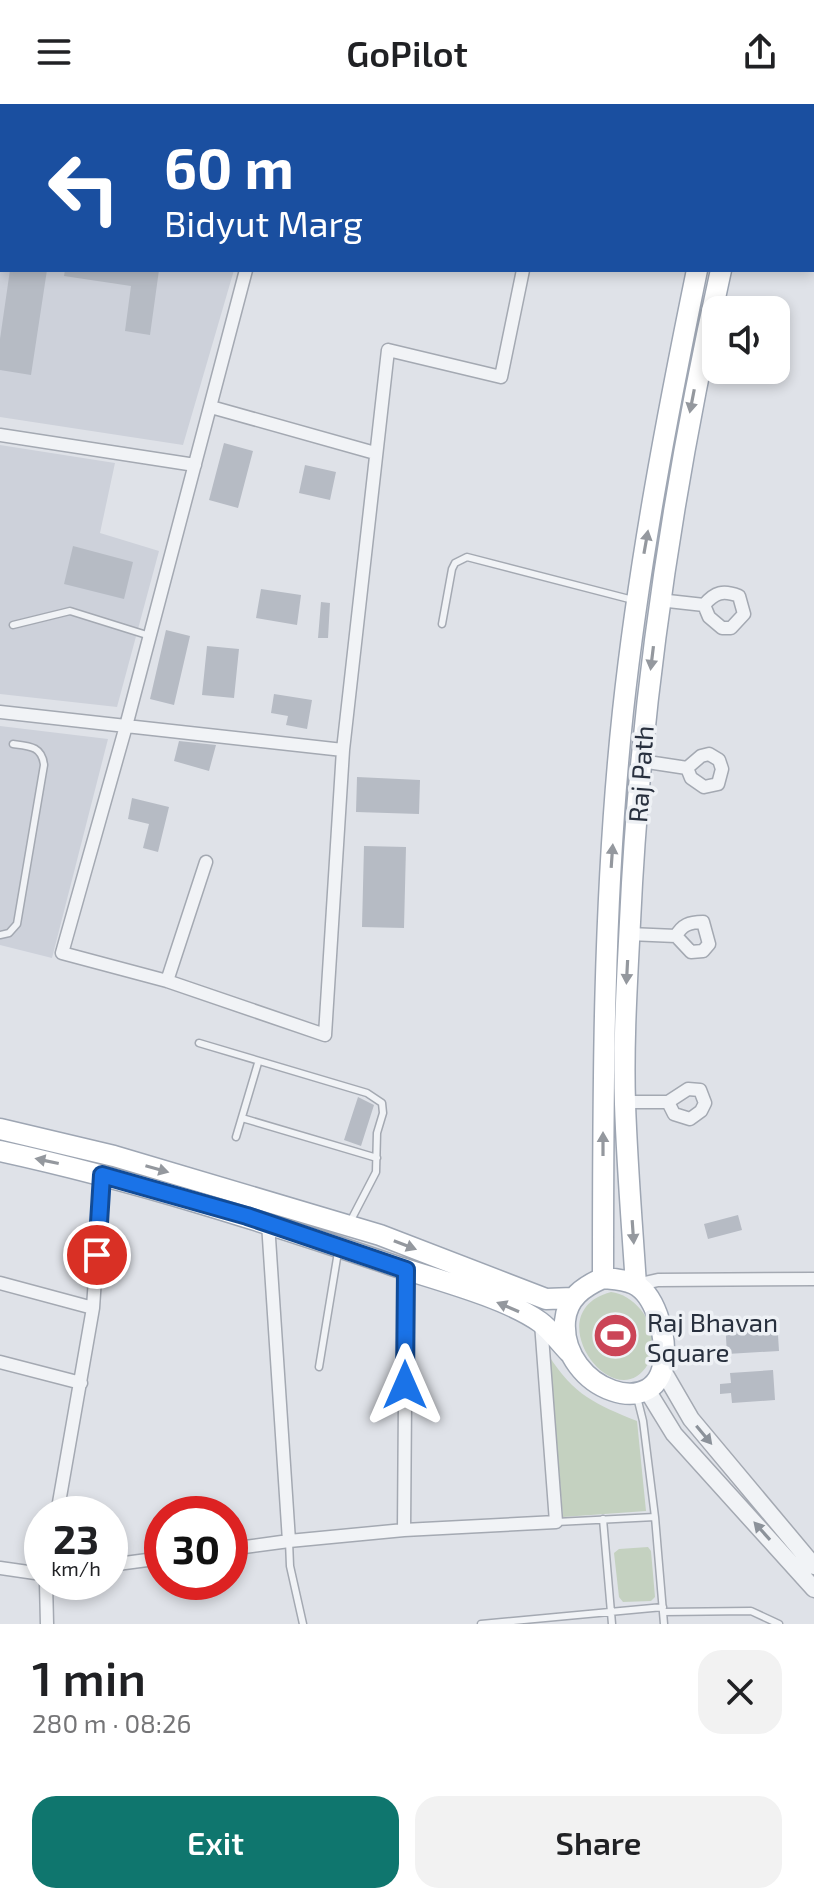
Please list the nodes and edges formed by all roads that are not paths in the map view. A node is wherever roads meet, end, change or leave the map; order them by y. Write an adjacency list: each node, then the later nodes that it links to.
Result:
1 (245, 272): 5 (street)
2 (523, 272): 7 (street)
3 (697, 272): 10 (main road, Raj Path, one-way to 3)
4 (721, 272): 9 (main road, Raj Path, one-way to 9)
5 (211, 407): 7 (street); 8 (street)
6 (0, 435): 8 (street)
7 (375, 453): 18 (street)
8 (195, 465): 14 (street)
9 (659, 600): 11 (street); 19 (main road, Raj Path, one-way to 19)
10 (637, 601): 12 (lane); 40 (main road, Raj Path, one-way to 10)
11 (704, 605)
12 (442, 624)
13 (13, 625): 14 (lane)
14 (150, 636): 16 (street)
15 (0, 712): 16 (street)
16 (126, 726): 18 (street); 25 (street)
17 (13, 744): 23 (lane)
18 (343, 750): 25 (street)
19 (641, 761): 20 (street); 22 (main road, Raj Path)
20 (687, 768)
21 (206, 862): 25 (street)
22 (629, 934): 24 (street); 28 (main road, Raj Path, one-way to 28)
23 (0, 935)
24 (676, 936)
25 (167, 981)
26 (199, 1043): 27 (lane)
27 (258, 1063): 30 (lane); 34 (lane)
28 (624, 1102): 29 (street); 44 (main road, Raj Path, one-way to 44)
29 (668, 1102)
30 (242, 1118): 32 (lane); 34 (lane)
31 (0, 1129): 37 (main road, one-way to 37)
32 (236, 1137)
33 (0, 1151): 35 (main road, one-way to 33)
34 (377, 1158): 37 (lane)
35 (102, 1175): 36 (main road); 47 (street)
36 (268, 1223): 38 (main road); 60 (street)
37 (348, 1226): 45 (main road, one-way to 45)
38 (339, 1247): 39 (main road); 51 (lane)
39 (406, 1270): 48 (main road, one-way to 39); 59 (street)
40 (603, 1278): 44 (main road); 45 (main road)
41 (814, 1279): 42 (street)
42 (658, 1280): 44 (street); 46 (street)
43 (0, 1283): 47 (street)
44 (636, 1285): 46 (main road)
45 (573, 1298): 49 (main road)
46 (653, 1305): 52 (main road)
47 (93, 1308): 53 (street)
48 (541, 1323): 49 (main road); 58 (street)
49 (570, 1353): 54 (main road)
50 (0, 1362): 53 (street)
51 (319, 1367)
52 (662, 1369): 54 (main road); 62 (street, one-way to 62)
53 (81, 1383): 55 (street)
54 (642, 1392): 56 (lane); 65 (street, one-way to 54)
55 (60, 1496)
56 (655, 1517): 57 (lane); 67 (lane)
57 (603, 1519): 58 (lane); 68 (lane)
58 (556, 1522): 59 (street)
59 (404, 1530): 60 (street)
60 (289, 1541): 61 (street); 70 (lane)
61 (248, 1547)
62 (814, 1566)
63 (0, 1568): 64 (street)
64 (24, 1571)
65 (814, 1589)
66 (46, 1600): 69 (street)
67 (663, 1610): 68 (lane); 73 (lane); 74 (lane)
68 (611, 1611): 71 (lane); 72 (lane)
69 (47, 1624)
70 (303, 1624)
71 (481, 1624)
72 (612, 1624)
73 (664, 1624)
74 (779, 1624)

